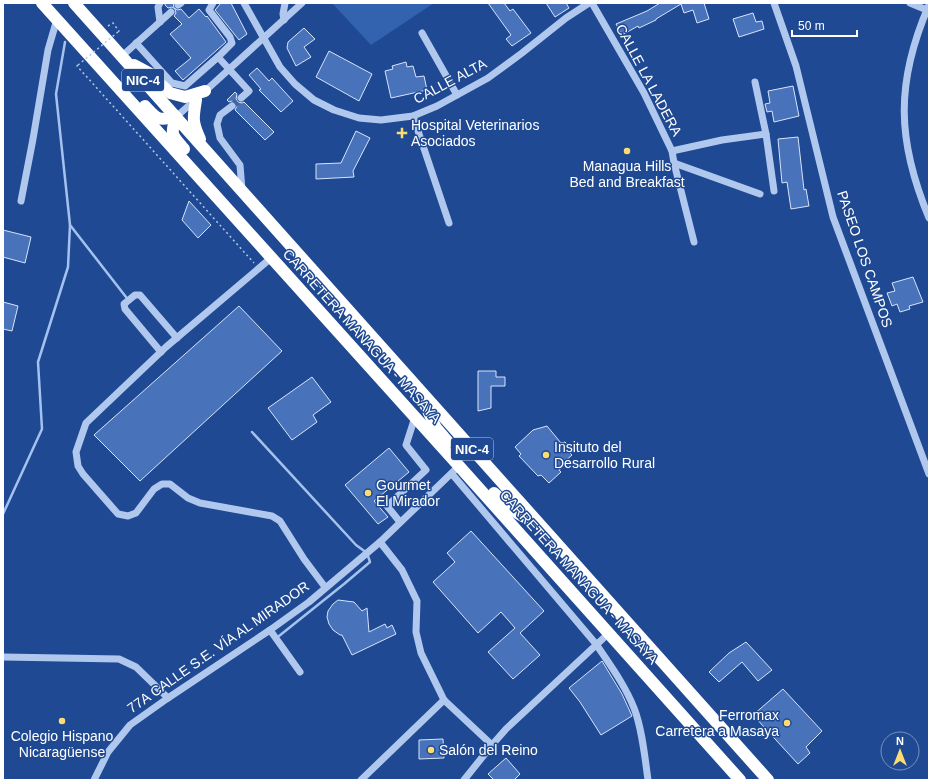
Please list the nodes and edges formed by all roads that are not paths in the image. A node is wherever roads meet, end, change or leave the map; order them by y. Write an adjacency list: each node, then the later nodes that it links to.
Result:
1 (42, 3): 14 (highway, CARRETERA MANAGUA - MASAYA / NIC-4)
2 (74, 3): 22 (highway, CARRETERA MANAGUA - MASAYA / NIC-4)
3 (160, 3): 16 (street)
4 (213, 3): 21 (street)
5 (244, 3): 18 (street, CALLE ALTA)
6 (284, 3): 15 (street)
7 (302, 3): 15 (street)
8 (589, 3): 26 (street, CALLE ALTA)
9 (592, 3): 34 (street, CALLE LA LADERA)
10 (774, 3): 50 (street, PASEO LOS CAMPOS)
11 (910, 3): 12 (street)
12 (928, 8): 41 (street)
13 (170, 12): 16 (street)
14 (57, 19): 20 (highway, CARRETERA MANAGUA - MASAYA / NIC-4); 39 (street)
15 (284, 20): 18 (street)
16 (160, 22): 19 (street)
17 (422, 33): 26 (street)
18 (264, 37): 23 (street); 30 (street, CALLE ALTA)
19 (136, 43): 21 (street); 22 (street)
20 (91, 57): 31 (highway); 40 (highway, CARRETERA MANAGUA - MASAYA / NIC-4)
21 (218, 57): 23 (street)
22 (124, 58): 25 (highway); 31 (highway, CARRETERA MANAGUA - MASAYA / NIC-4)
23 (229, 69): 25 (street); 27 (street)
24 (755, 82): 32 (street)
25 (205, 91): 28 (street)
26 (457, 95): 30 (street, CALLE ALTA)
27 (241, 98)
28 (196, 100): 31 (street); 33 (highway)
29 (232, 106): 36 (street)
30 (413, 116): 42 (street)
31 (176, 117): 33 (highway, CARRETERA MANAGUA - MASAYA / NIC-4); 40 (highway)
32 (766, 134): 34 (street); 37 (street)
33 (204, 148): 36 (highway, CARRETERA MANAGUA - MASAYA / NIC-4)
34 (672, 151): 35 (street, CALLE LA LADERA)
35 (674, 163): 38 (street); 43 (street, CALLE LA LADERA)
36 (242, 191): 47 (highway, CARRETERA MANAGUA - MASAYA / NIC-4)
37 (774, 191)
38 (760, 194)
39 (21, 201)
40 (221, 201): 44 (highway, CARRETERA MANAGUA - MASAYA / NIC-4)
41 (929, 218)
42 (449, 223)
43 (694, 242)
44 (272, 258): 45 (street); 48 (highway, CARRETERA MANAGUA - MASAYA / NIC-4)
45 (177, 338): 46 (street); 46 (street)
46 (161, 352): 54 (street)
47 (419, 390): 49 (highway); 52 (highway, CARRETERA MANAGUA - MASAYA / NIC-4)
48 (415, 417): 49 (highway, CARRETERA MANAGUA - MASAYA / NIC-4); 51 (street)
49 (456, 470): 51 (street, 77A CALLE S.E. VÍA AL MIRADOR); 52 (highway); 56 (highway, CARRETERA MANAGUA - MASAYA / NIC-4); 57 (street)
50 (929, 474)
51 (400, 522): 53 (street, 77A CALLE S.E. VÍA AL MIRADOR)
52 (537, 522): 68 (highway, CARRETERA MANAGUA - MASAYA / NIC-4)
53 (380, 542): 54 (street, 77A CALLE S.E. VÍA AL MIRADOR); 61 (street)
54 (325, 587): 55 (street, 77A CALLE S.E. VÍA AL MIRADOR)
55 (270, 630): 59 (street); 60 (street, 77A CALLE S.E. VÍA AL MIRADOR)
56 (609, 633): 57 (street); 67 (highway, CARRETERA MANAGUA - MASAYA / NIC-4)
57 (596, 644): 62 (street); 66 (street)
58 (3, 658): 60 (street)
59 (300, 672)
60 (168, 698): 63 (street, 77A CALLE S.E. VÍA AL MIRADOR)
61 (444, 700): 62 (street); 64 (street)
62 (492, 745): 65 (street)
63 (94, 780)
64 (361, 780)
65 (464, 780)
66 (648, 780)
67 (740, 780)
68 (768, 780)

